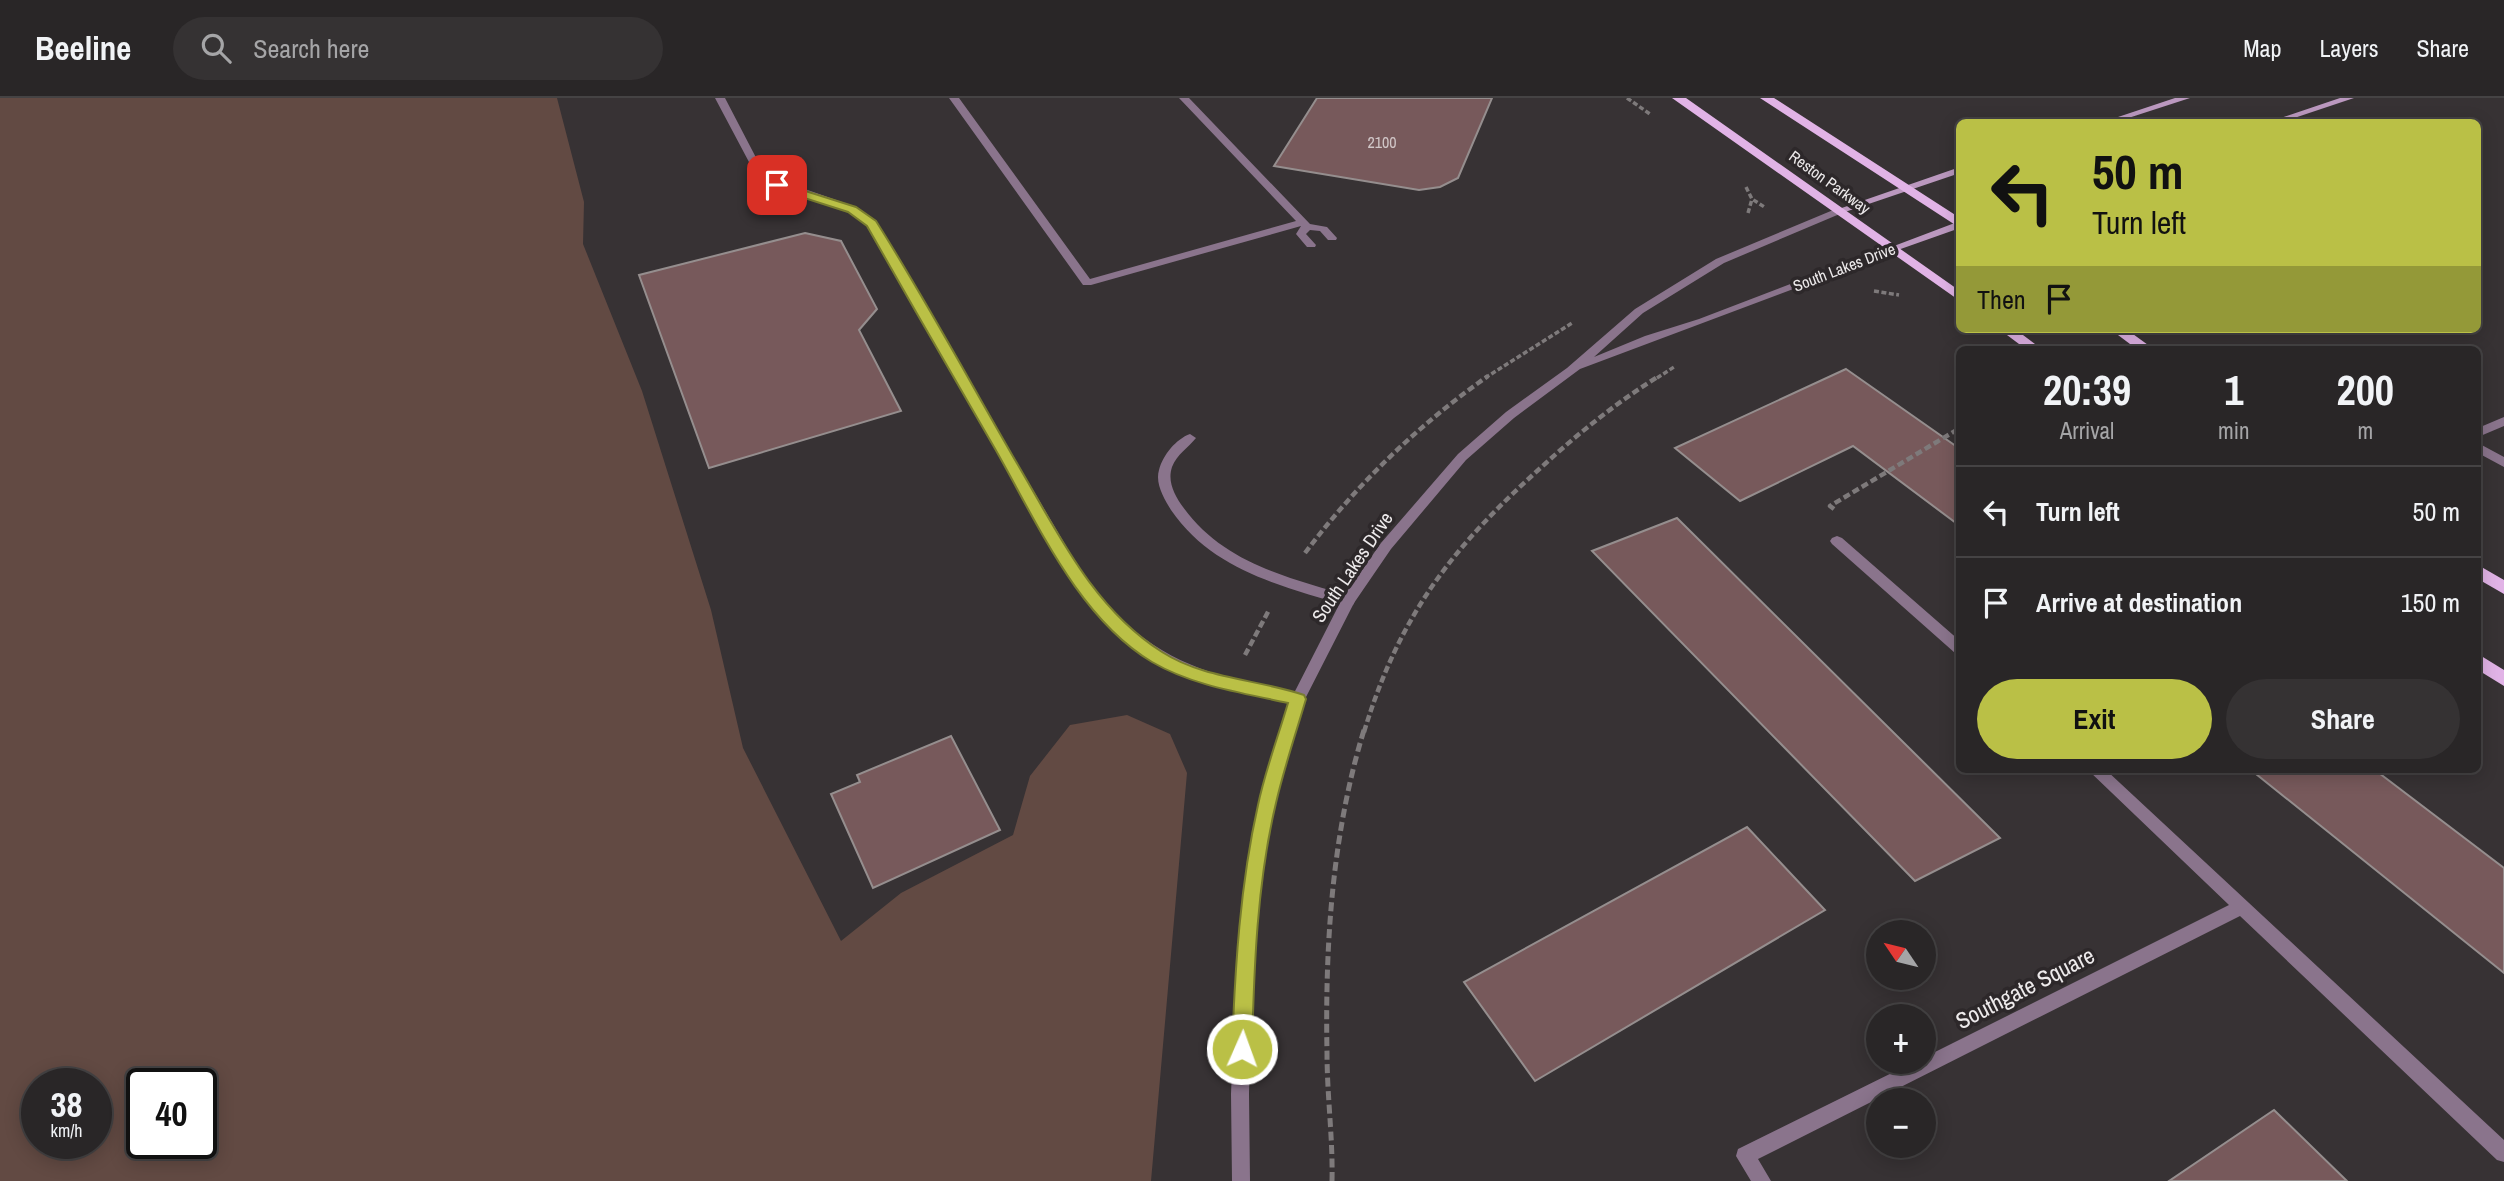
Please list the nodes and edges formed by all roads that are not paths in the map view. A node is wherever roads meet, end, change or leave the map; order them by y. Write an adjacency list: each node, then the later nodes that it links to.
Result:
1 (720, 98): 37 (street)
2 (954, 98): 14 (street)
3 (1184, 98): 14 (street)
4 (1678, 98): 12 (main road, Reston Parkway)
5 (1766, 98): 11 (main road, Reston Parkway)
6 (2185, 98): 8 (main road)
7 (2349, 98): 9 (main road)
8 (2118, 119)
9 (2283, 119)
10 (1956, 171): 11 (main road, South Lakes Drive)
11 (1905, 188): 12 (main road, South Lakes Drive); 13 (main road, Reston Parkway)
12 (1838, 211): 18 (main road, Reston Parkway); 24 (street, South Lakes Drive)
13 (1956, 221)
14 (1305, 224): 16 (street); 17 (street)
15 (1956, 225): 18 (main road, South Lakes Drive)
16 (1332, 237)
17 (1311, 245)
18 (1891, 249): 19 (main road, Reston Parkway); 24 (street, South Lakes Drive)
19 (1956, 294)
20 (2012, 333): 22 (main road)
21 (2123, 333): 23 (main road)
22 (2030, 346)
23 (2142, 346)
24 (1571, 371): 33 (street, South Lakes Drive)
25 (2504, 421): 26 (street)
26 (2481, 432)
27 (1190, 438): 33 (street)
28 (2481, 449): 29 (street)
29 (2504, 463)
30 (1837, 541): 34 (street)
31 (2481, 573): 32 (main road)
32 (2504, 588)
33 (1348, 601): 37 (street, South Lakes Drive)
34 (1956, 645)
35 (2481, 662): 36 (main road)
36 (2504, 679)
37 (1298, 699): 41 (street, South Lakes Drive)
38 (2099, 773): 39 (street)
39 (2242, 907): 40 (street); 42 (street, Southgate Square)
40 (2504, 1153)
41 (1241, 1181)
42 (1762, 1181)

